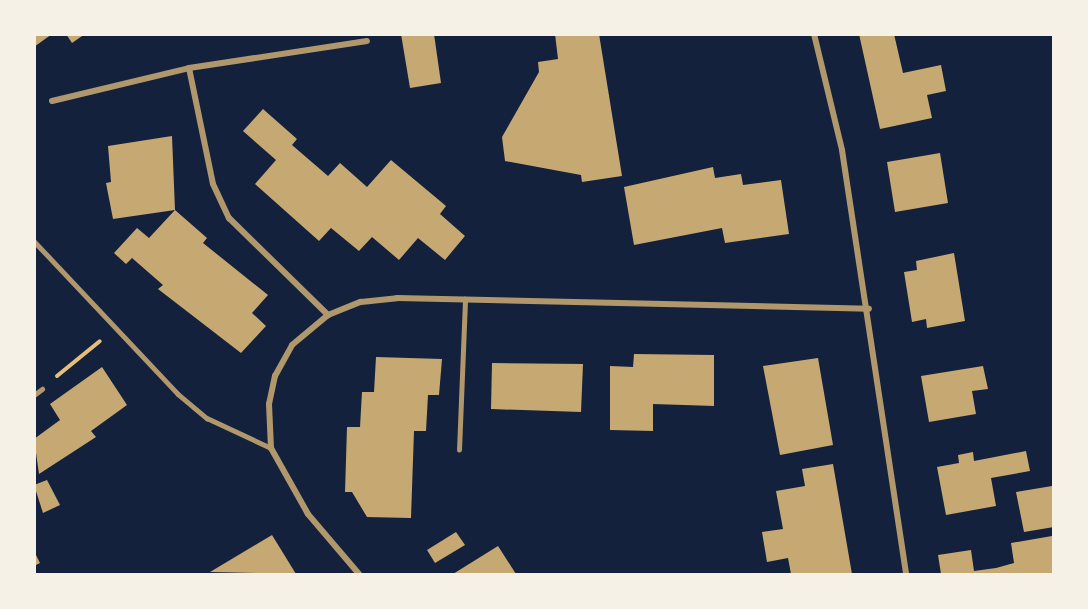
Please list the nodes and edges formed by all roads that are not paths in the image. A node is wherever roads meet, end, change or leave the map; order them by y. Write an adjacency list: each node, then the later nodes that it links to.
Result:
1 (814, 34): 7 (street)
2 (367, 41): 3 (street)
3 (189, 68): 4 (street); 8 (street)
4 (52, 101)
5 (34, 241): 11 (lane)
6 (465, 299): 7 (street); 8 (street); 12 (lane)
7 (869, 309): 14 (street)
8 (328, 315): 11 (street)
9 (42, 389): 10 (lane)
10 (34, 396)
11 (271, 448): 13 (street)
12 (459, 450)
13 (358, 574)
14 (906, 574)

